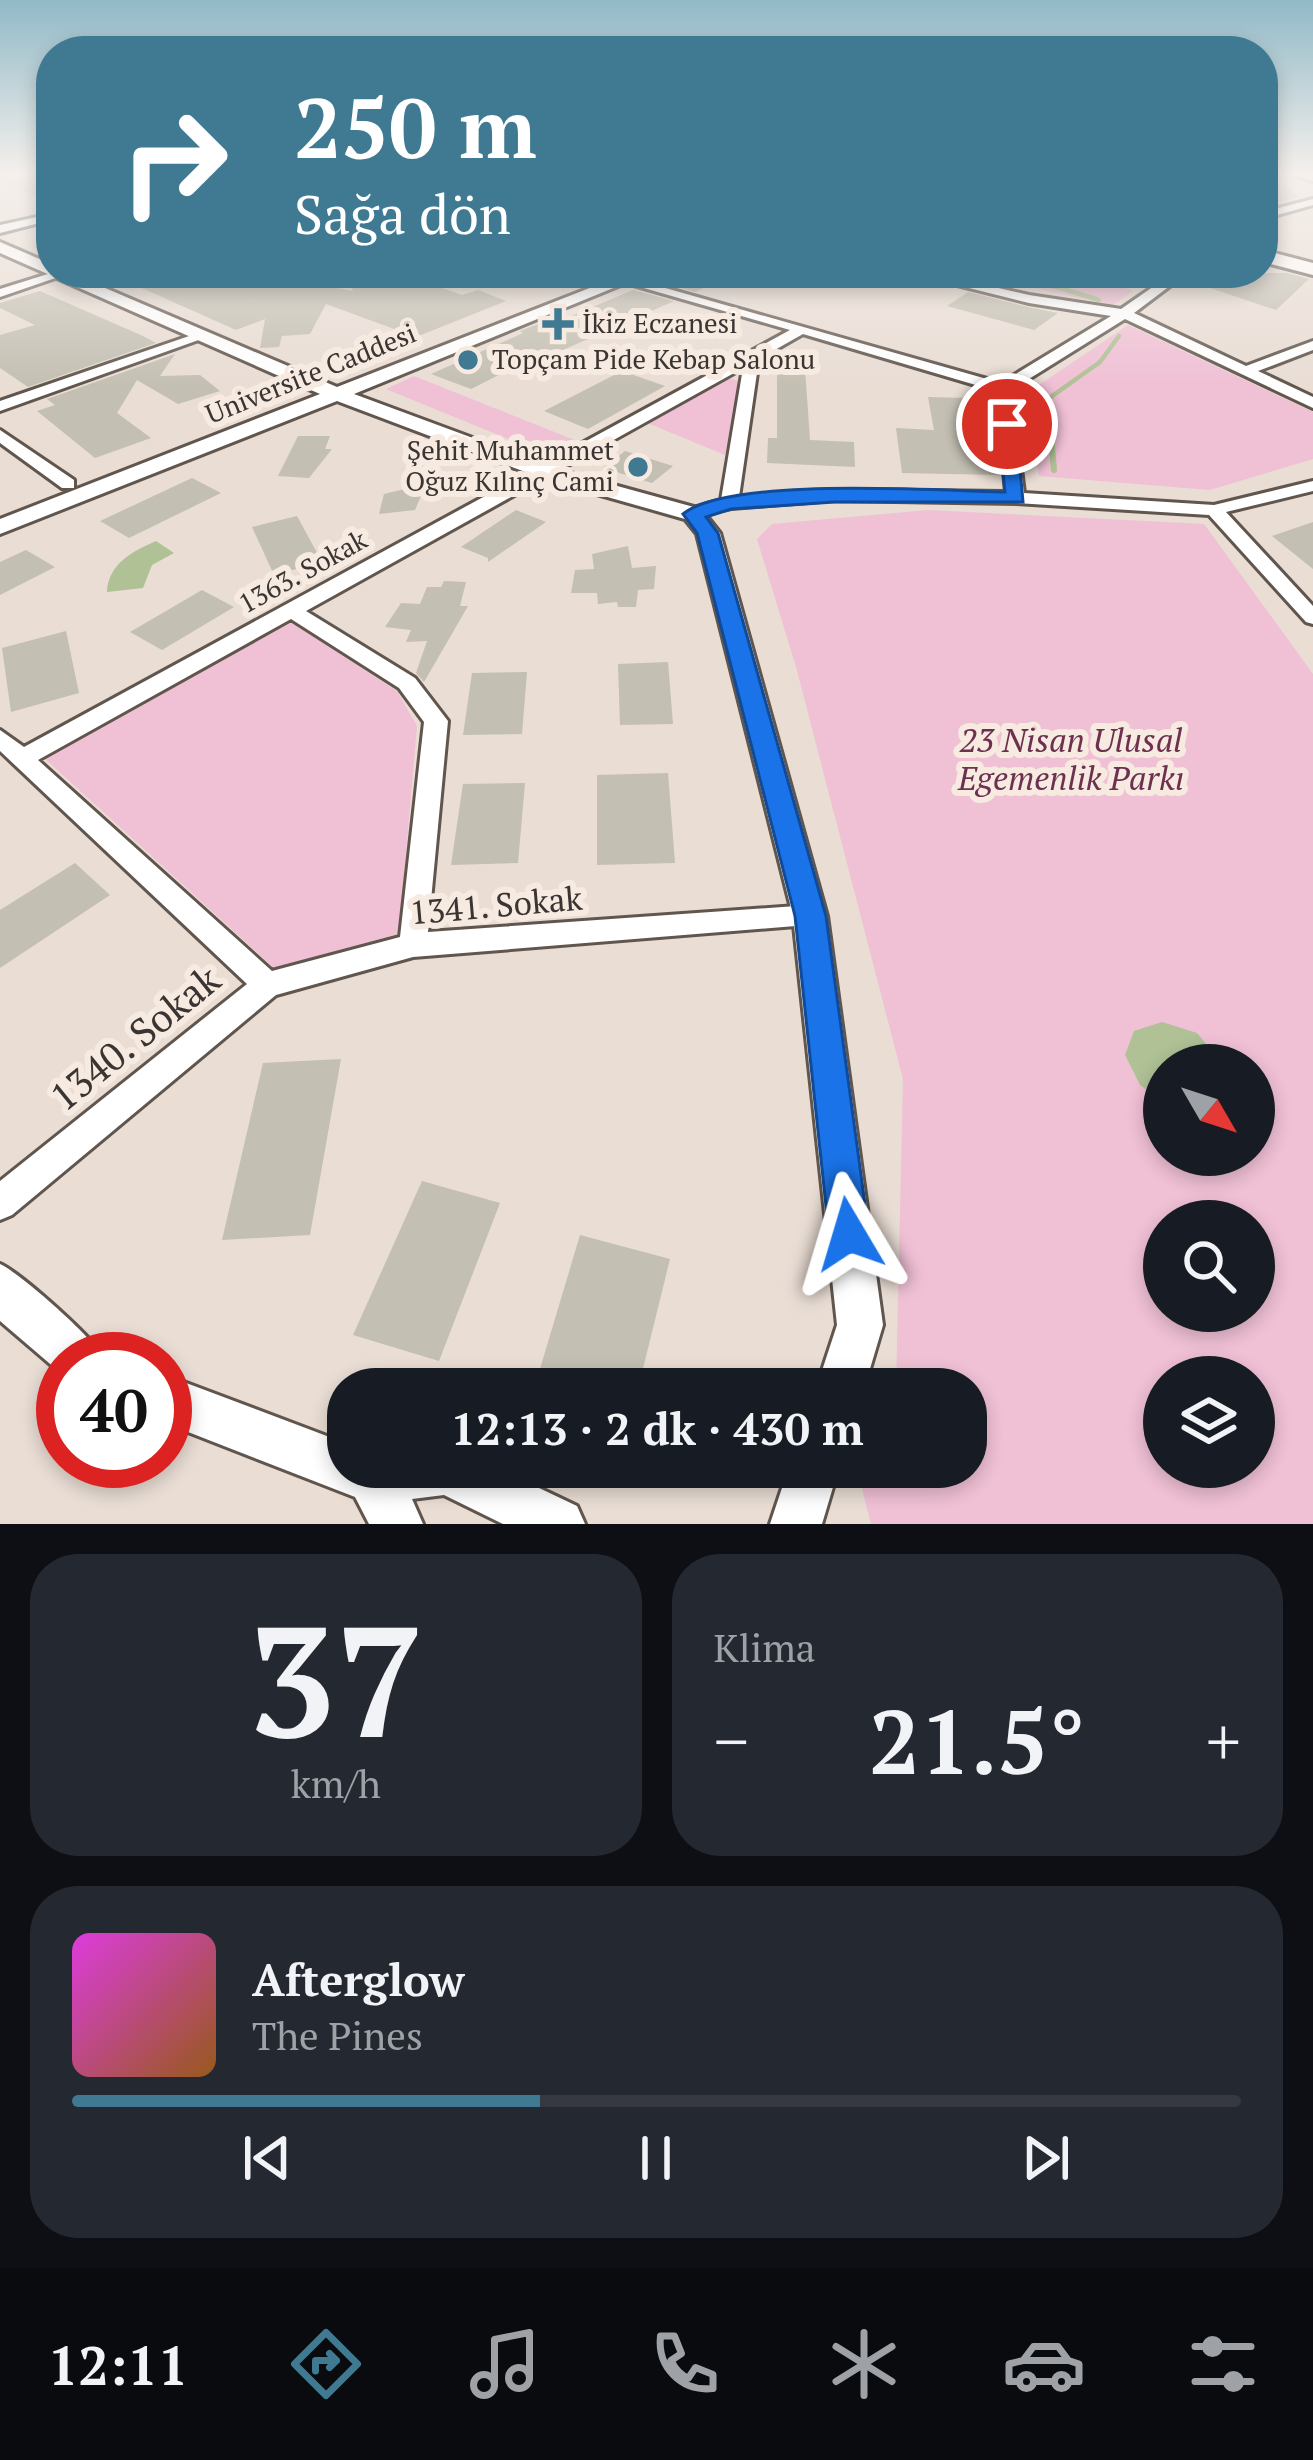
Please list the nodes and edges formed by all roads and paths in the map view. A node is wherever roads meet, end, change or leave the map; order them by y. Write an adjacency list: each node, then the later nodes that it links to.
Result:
1 (0, 247): 3 (street)
2 (1278, 255): 4 (main road)
3 (36, 263)
4 (1313, 264)
5 (36, 281): 11 (street)
6 (91, 288): 14 (street)
7 (585, 288): 19 (street, Universite Caddesi)
8 (661, 288): 13 (street)
9 (992, 288): 12 (street)
10 (1160, 288): 12 (street)
11 (0, 293)
12 (1124, 314): 17 (street); 18 (street)
13 (801, 330): 16 (street, 1363. Sokak); 18 (street)
14 (200, 338): 19 (street); 20 (street)
15 (1313, 345): 17 (street)
16 (752, 356): 23 (street, 1363. Sokak); 27 (street)
17 (1246, 371): 21 (street)
18 (1003, 388): 26 (street)
19 (325, 390): 23 (street); 24 (street, Universite Caddesi); 31 (street, Universite Caddesi)
20 (3, 401)
21 (1313, 403)
22 (0, 435): 24 (street)
23 (539, 472): 30 (street); 32 (street, 1363. Sokak)
24 (68, 484): 29 (street, Universite Caddesi)
25 (1313, 486): 28 (street)
26 (1016, 498): 27 (street); 28 (street)
27 (729, 503): 30 (street)
28 (1214, 510): 33 (street)
29 (0, 511)
30 (693, 514): 36 (street)
31 (0, 527)
32 (290, 610): 35 (street, 1363. Sokak); 37 (street)
33 (1311, 613)
34 (0, 739): 35 (street)
35 (22, 758): 38 (street)
36 (811, 916): 37 (street, 1341. Sokak); 42 (street)
37 (413, 945): 38 (street, 1341. Sokak)
38 (267, 985): 39 (street, 1340. Sokak)
39 (0, 1202)
40 (0, 1287): 41 (street)
41 (46, 1332)
42 (847, 1368)
43 (192, 1409): 44 (street)
44 (327, 1461)
45 (378, 1488): 47 (street)
46 (484, 1488): 48 (street)
47 (397, 1524)
48 (559, 1524)

